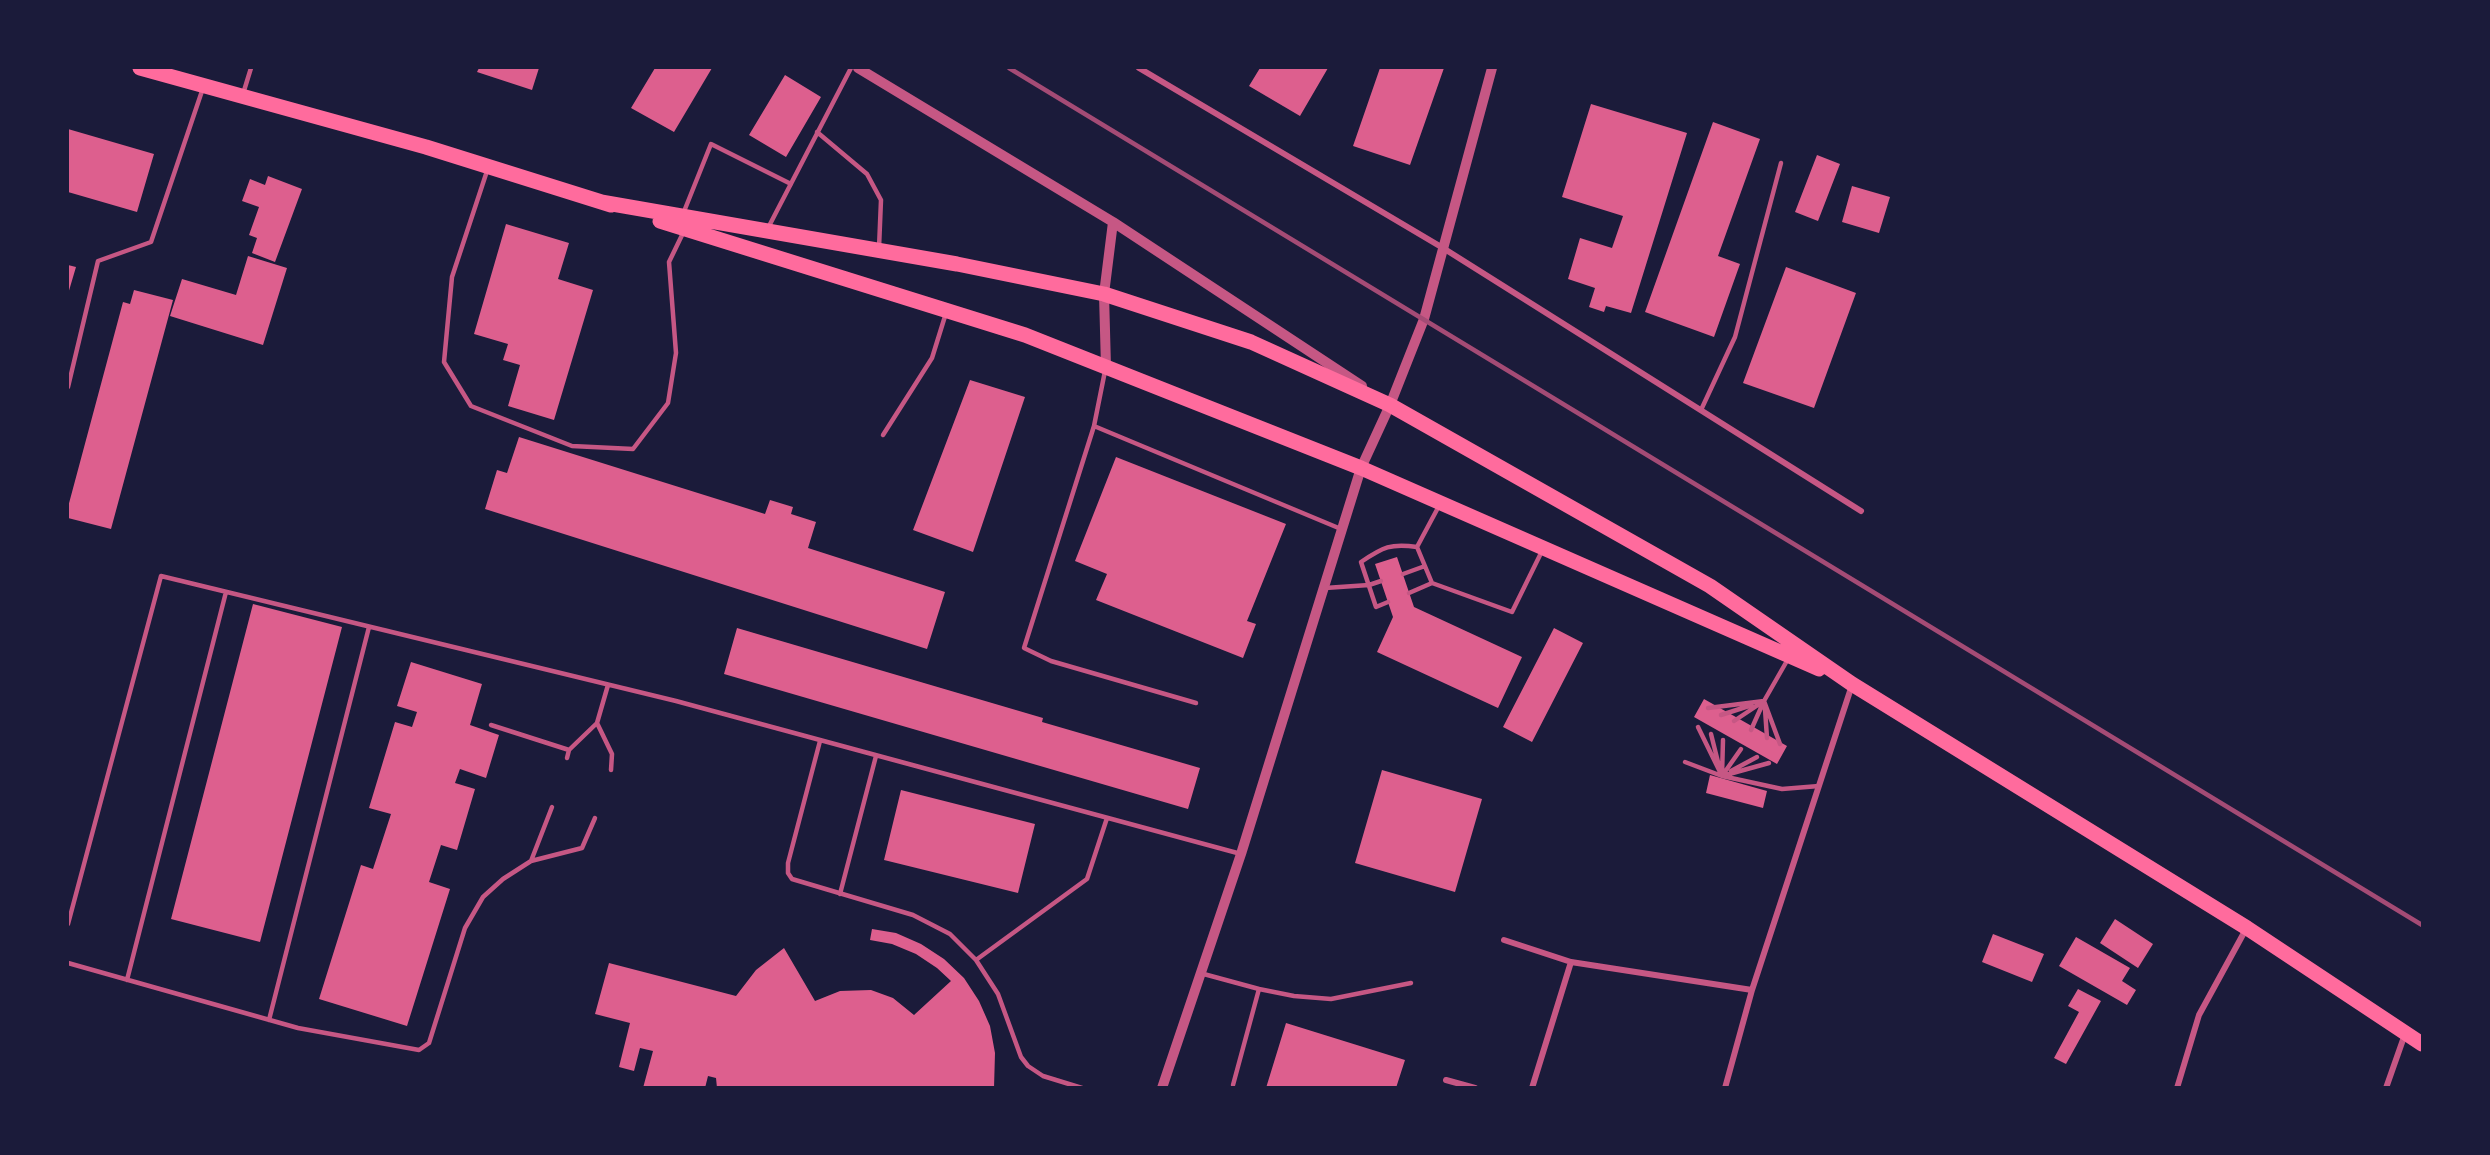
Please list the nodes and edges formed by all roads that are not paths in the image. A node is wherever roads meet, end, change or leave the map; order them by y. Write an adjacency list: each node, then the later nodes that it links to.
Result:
1 (140, 68): 7 (main road)
2 (251, 68): 9 (lane)
3 (851, 68): 10 (lane)
4 (858, 68): 15 (street)
5 (1139, 68): 17 (street)
6 (1492, 68): 17 (street)
7 (174, 72): 8 (main road)
8 (204, 85): 9 (main road); 22 (lane)
9 (242, 96): 12 (main road)
10 (817, 132): 13 (lane); 18 (lane)
11 (1781, 163): 24 (lane)
12 (488, 167): 14 (main road); 14 (lane)
13 (791, 184): 14 (lane); 16 (lane)
14 (686, 221): 16 (main road); 20 (main road)
15 (1113, 222): 19 (street); 23 (street)
16 (766, 231): 18 (main road)
17 (1443, 248): 23 (street); 24 (street)
18 (879, 250): 19 (main road)
19 (1104, 294): 21 (street); 23 (main road)
20 (947, 310): 21 (main road); 26 (lane)
21 (1106, 367): 25 (lane); 27 (main road)
22 (68, 387)
23 (1390, 405): 27 (street); 44 (main road)
24 (1701, 410): 29 (street)
25 (1094, 426): 30 (lane); 47 (lane)
26 (883, 435)
27 (1361, 468): 28 (main road); 30 (street)
28 (1440, 503): 31 (lane); 32 (main road)
29 (1862, 511)
30 (1341, 529): 38 (street)
31 (1418, 547): 33 (lane); 37 (lane)
32 (1544, 548): 36 (lane); 43 (main road)
33 (1425, 566): 34 (lane); 36 (lane)
34 (1402, 574)
35 (1381, 581): 37 (lane)
36 (1432, 583): 40 (lane)
37 (1369, 585): 38 (lane); 41 (lane)
38 (1322, 589): 73 (street)
39 (226, 592): 42 (lane); 76 (lane); 83 (lane)
40 (1409, 593)
41 (1388, 602)
42 (369, 627): 45 (lane); 87 (lane)
43 (1790, 656): 44 (main road); 46 (lane)
44 (1852, 684): 69 (street); 77 (main road)
45 (608, 685): 51 (lane); 58 (lane)
46 (1764, 701): 48 (lane); 49 (lane); 50 (lane); 54 (lane); 56 (lane); 59 (lane)
47 (1196, 704)
48 (1708, 708)
49 (1721, 715)
50 (1734, 721)
51 (597, 723): 61 (lane); 67 (lane)
52 (491, 725): 61 (lane)
53 (1698, 728): 68 (lane)
54 (1751, 730)
55 (1711, 734): 68 (lane)
56 (1767, 738)
57 (1723, 740): 68 (lane)
58 (820, 741): 62 (lane); 75 (lane)
59 (1780, 744)
60 (1741, 749): 68 (lane)
61 (569, 750): 64 (lane)
62 (876, 756): 72 (lane); 75 (lane)
63 (1757, 757): 68 (lane)
64 (567, 758)
65 (1685, 762): 68 (lane)
66 (1770, 763): 68 (lane)
67 (610, 770)
68 (1722, 776): 69 (lane)
69 (1819, 786): 86 (street)
70 (552, 807): 74 (lane)
71 (595, 818): 74 (lane)
72 (1107, 818): 73 (lane); 79 (lane)
73 (1241, 854): 82 (street)
74 (531, 861): 87 (lane)
75 (840, 894): 79 (lane)
76 (68, 924)
77 (2247, 928): 88 (main road); 97 (street)
78 (1504, 940): 80 (street)
79 (976, 960): 92 (lane)
80 (1571, 962): 86 (street); 95 (street)
81 (68, 963): 83 (lane)
82 (1200, 973): 85 (lane); 93 (street)
83 (127, 980): 87 (lane)
84 (1411, 983): 85 (lane)
85 (1259, 989): 91 (lane)
86 (1752, 990): 96 (street)
87 (269, 1020)
88 (2405, 1034): 89 (main road); 98 (street)
89 (2422, 1044)
90 (1446, 1080): 94 (street)
91 (1233, 1084)
92 (1082, 1088)
93 (1162, 1088)
94 (1475, 1088)
95 (1532, 1088)
96 (1725, 1088)
97 (2178, 1088)
98 (2386, 1088)

